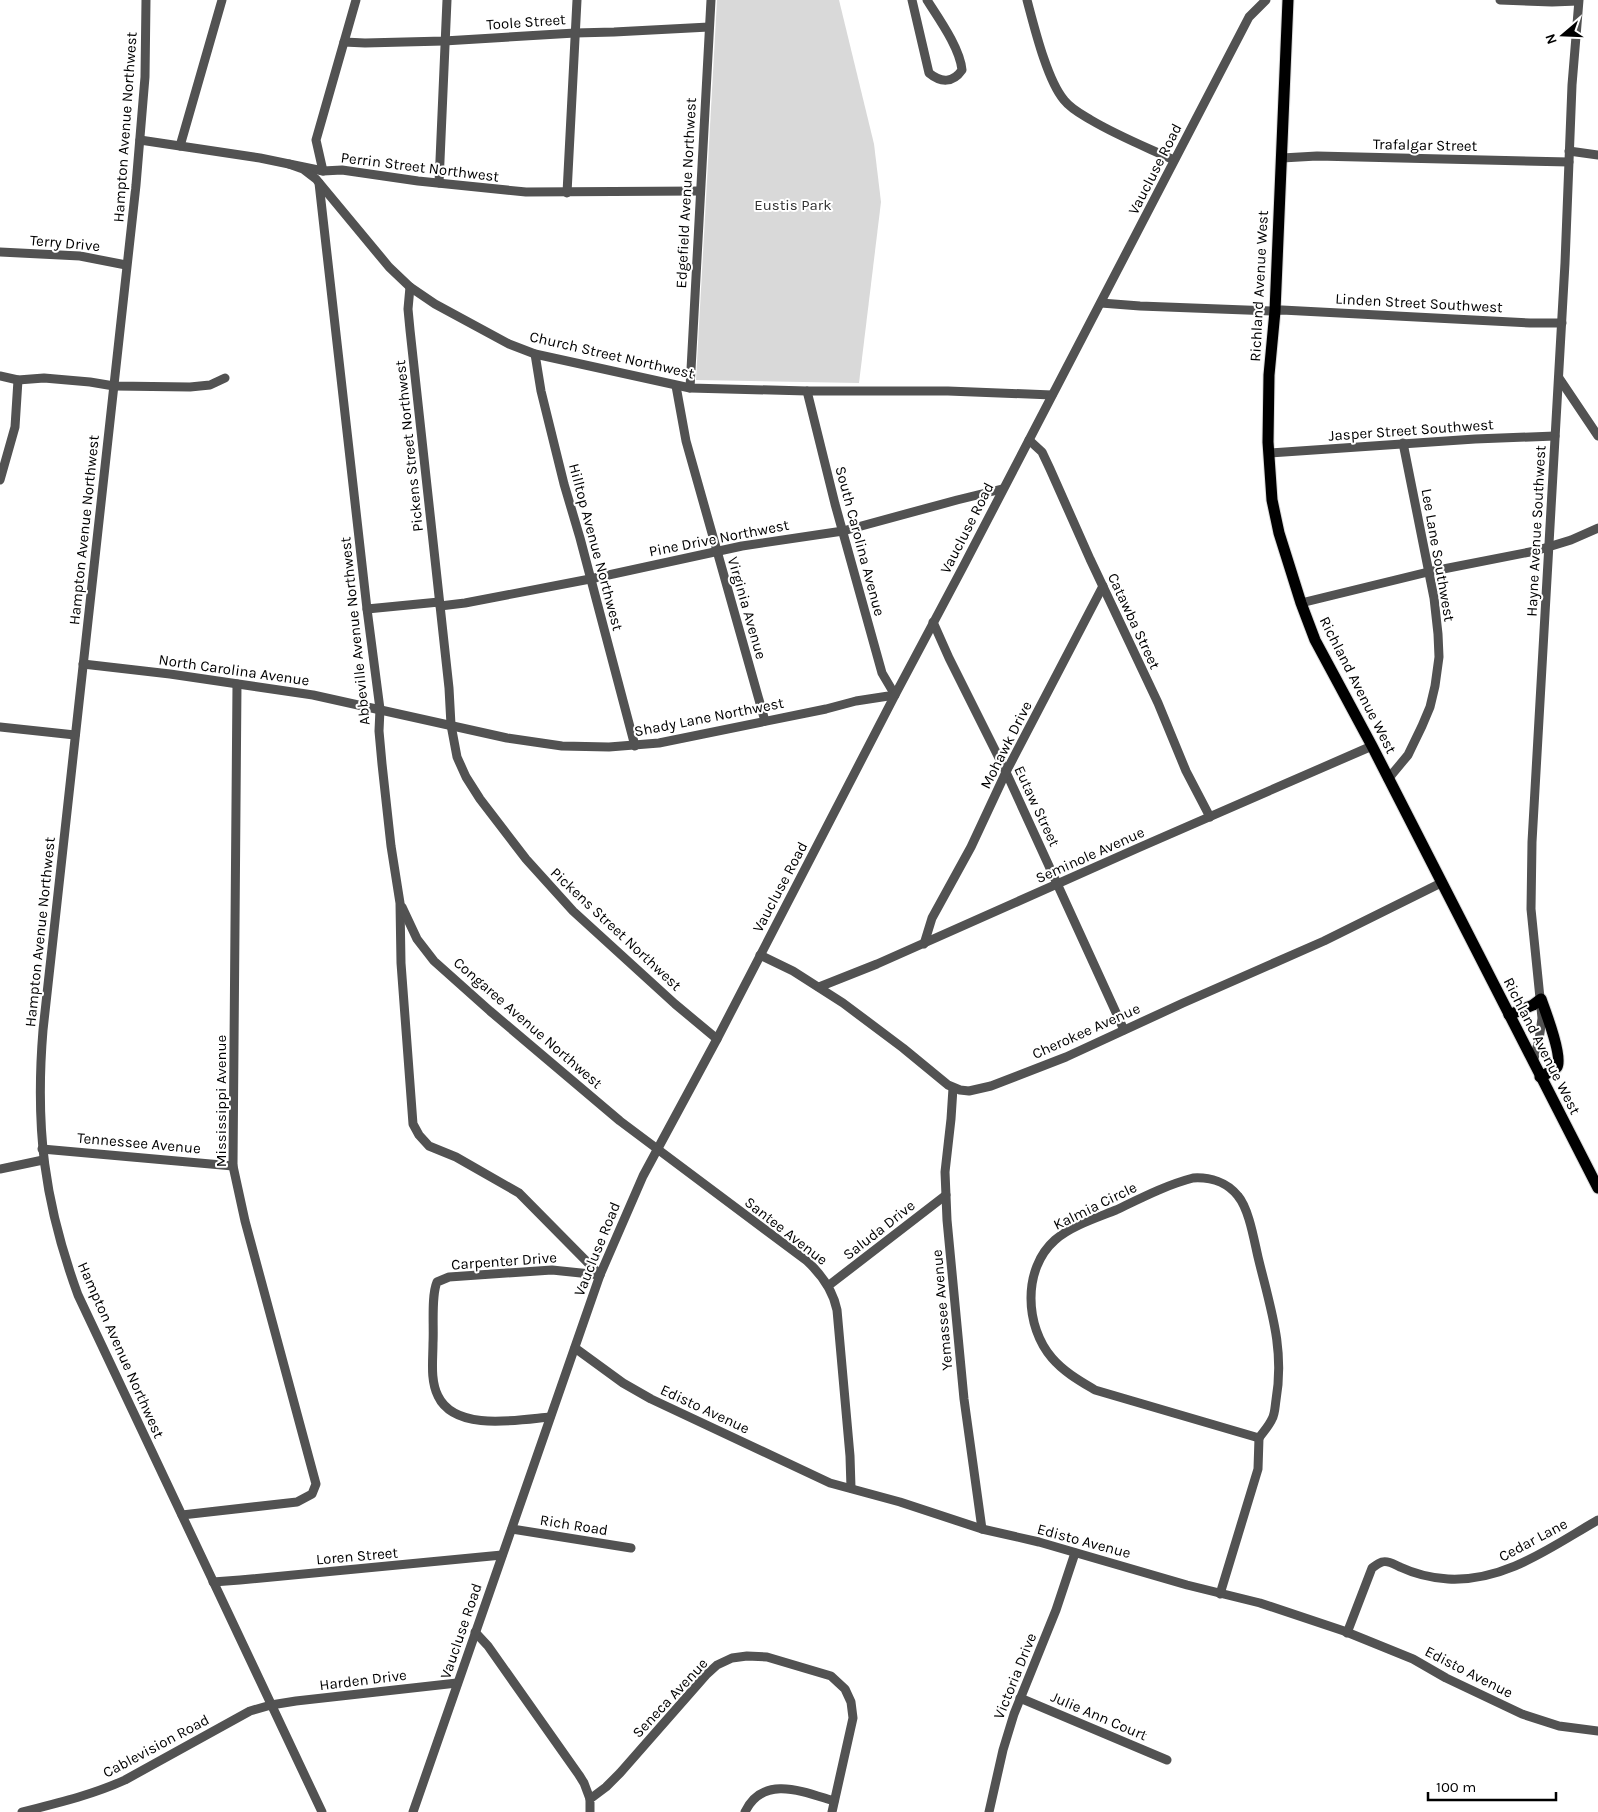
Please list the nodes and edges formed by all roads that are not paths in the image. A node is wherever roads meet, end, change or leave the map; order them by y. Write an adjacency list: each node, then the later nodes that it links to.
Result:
1 (146, 0): 20 (street, Hampton Avenue Northwest)
2 (222, 0): 21 (street)
3 (356, 0): 19 (street)
4 (447, 0): 18 (street)
5 (577, 0): 17 (street)
6 (711, 0): 16 (street, Edgefield Avenue Northwest)
7 (912, 0): 8 (street)
8 (927, 0)
9 (1027, 0): 25 (street)
10 (1258, 0): 15 (street)
11 (1266, 0): 15 (street)
12 (1288, 0): 24 (main road, Richland Avenue West)
13 (1500, 0): 14 (street)
14 (1578, 1): 22 (street, Hayne Avenue Southwest)
15 (1255, 10): 25 (street, Vaucluse Road)
16 (709, 27): 17 (street, Toole Street); 31 (street, Edgefield Avenue Northwest)
17 (575, 33): 18 (street, Toole Street); 32 (street)
18 (444, 41): 19 (street, Toole Street); 30 (street)
19 (344, 42): 28 (street)
20 (140, 140): 21 (street, Perrin Street Northwest); 34 (street, Hampton Avenue Northwest)
21 (180, 146): 27 (street, Perrin Street Northwest)
22 (1569, 151): 23 (street); 26 (street, Hayne Avenue Southwest)
23 (1598, 155)
24 (1282, 158): 26 (street, Trafalgar Street); 37 (main road, Richland Avenue West)
25 (1174, 160): 36 (street, Vaucluse Road)
26 (1569, 162): 38 (street, Hayne Avenue Southwest)
27 (289, 164): 28 (street, Perrin Street Northwest); 29 (street, Church Street Northwest)
28 (323, 171): 30 (street, Perrin Street Northwest)
29 (319, 183): 35 (street, Church Street Northwest); 65 (street, Abbeville Avenue Northwest)
30 (439, 184): 32 (street, Perrin Street Northwest)
31 (700, 191): 32 (street, Perrin Street Northwest); 46 (street, Edgefield Avenue Northwest)
32 (567, 193)
33 (0, 252): 34 (street, Terry Drive)
34 (126, 265): 44 (street, Hampton Avenue Northwest)
35 (410, 287): 39 (street, Church Street Northwest); 64 (street, Pickens Street Northwest)
36 (1101, 303): 37 (street, Linden Street Southwest); 48 (street, Vaucluse Road)
37 (1275, 312): 38 (street, Linden Street Southwest); 53 (main road, Richland Avenue West)
38 (1562, 323): 42 (street, Hayne Avenue Southwest)
39 (535, 354): 45 (street, Church Street Northwest); 61 (street, Hilltop Avenue Northwest)
40 (0, 376): 43 (street)
41 (225, 378): 44 (street)
42 (1559, 378): 49 (street, Hayne Avenue Southwest); 50 (street)
43 (18, 380): 44 (street); 54 (street)
44 (114, 386): 67 (street, Hampton Avenue Northwest)
45 (676, 386): 46 (street, Church Street Northwest); 59 (street, Virginia Avenue)
46 (690, 388): 47 (street, Church Street Northwest)
47 (807, 391): 48 (street, Church Street Northwest); 57 (street, South Carolina Avenue)
48 (1052, 395): 51 (street, Vaucluse Road)
49 (1555, 436): 52 (street, Jasper Street Southwest); 58 (street, Hayne Avenue Southwest)
50 (1598, 436)
51 (1029, 440): 55 (street, Vaucluse Road); 62 (street, Catawba Street)
52 (1404, 443): 53 (street, Jasper Street Southwest); 60 (street, Lee Lane Southwest)
53 (1269, 453): 63 (main road, Richland Avenue West)
54 (0, 480)
55 (1002, 489): 57 (street, Pine Drive Northwest); 66 (street, Vaucluse Road)
56 (1598, 528): 58 (street)
57 (843, 531): 59 (street, Pine Drive Northwest); 69 (street, South Carolina Avenue)
58 (1549, 546): 60 (street); 86 (street, Hayne Avenue Southwest)
59 (717, 552): 61 (street, Pine Drive Northwest); 71 (street, Virginia Avenue)
60 (1428, 572): 63 (street); 78 (street, Lee Lane Southwest)
61 (590, 579): 64 (street, Pine Drive Northwest); 75 (street, Hilltop Avenue Northwest)
62 (1103, 586): 77 (street, Mohawk Drive); 79 (street, Catawba Street)
63 (1301, 603): 76 (main road, Richland Avenue West)
64 (440, 604): 65 (street, Pine Drive Northwest); 72 (street, Pickens Street Northwest)
65 (367, 609): 70 (street, Abbeville Avenue Northwest)
66 (933, 622): 69 (street, Vaucluse Road); 77 (street, Eutaw Street)
67 (83, 664): 68 (street, North Carolina Avenue); 74 (street, Hampton Avenue Northwest)
68 (238, 684): 70 (street, North Carolina Avenue); 96 (street, Mississippi Avenue)
69 (895, 695): 71 (street, Shady Lane Northwest); 84 (street, Vaucluse Road)
70 (380, 710): 72 (street, Shady Lane Northwest); 82 (street, Abbeville Avenue Northwest)
71 (765, 721): 75 (street, Shady Lane Northwest)
72 (451, 725): 75 (street, Shady Lane Northwest); 89 (street, Pickens Street Northwest)
73 (0, 727): 74 (street)
74 (75, 735): 93 (street, Hampton Avenue Northwest)
75 (636, 746)
76 (1372, 746): 78 (main road, Richland Avenue West); 79 (street, Seminole Avenue)
77 (1006, 772): 81 (street, Eutaw Street); 83 (street, Mohawk Drive)
78 (1388, 779): 80 (main road, Richland Avenue West)
79 (1210, 817): 81 (street, Seminole Avenue)
80 (1440, 883): 87 (main road, Richland Avenue West); 88 (street, Cherokee Avenue)
81 (1058, 884): 83 (street, Seminole Avenue); 88 (street, Eutaw Street)
82 (400, 903): 94 (street, Congaree Avenue Northwest); 100 (street, Abbeville Avenue Northwest)
83 (924, 944): 85 (street, Seminole Avenue)
84 (760, 956): 85 (street); 89 (street, Vaucluse Road)
85 (819, 987): 92 (street)
86 (1541, 999): 87 (main road); 90 (street, Hayne Avenue Southwest); 91 (main road)
87 (1510, 1016): 90 (main road, Richland Avenue West)
88 (1124, 1030): 92 (street, Cherokee Avenue)
89 (717, 1039): 94 (street, Vaucluse Road)
90 (1532, 1062): 91 (main road, Richland Avenue West)
91 (1540, 1077): 98 (main road, Richland Avenue West)
92 (954, 1088): 99 (street, Yemassee Avenue)
93 (42, 1149): 95 (street, Hampton Avenue Northwest); 96 (street, Tennessee Avenue)
94 (657, 1149): 100 (street, Vaucluse Road); 101 (street, Santee Avenue)
95 (43, 1160): 97 (street); 106 (street, Hampton Avenue Northwest)
96 (233, 1166): 106 (street, Mississippi Avenue)
97 (0, 1169)
98 (1598, 1188)
99 (946, 1195): 101 (street, Saluda Drive); 109 (street, Yemassee Avenue)
100 (600, 1275): 102 (street, Vaucluse Road); 103 (street, Carpenter Drive)
101 (828, 1286): 105 (street, Santee Avenue)
102 (575, 1348): 103 (street, Vaucluse Road); 105 (street, Edisto Avenue)
103 (550, 1417): 108 (street, Vaucluse Road)
104 (1258, 1438): 104 (street, Kalmia Circle); 114 (street)
105 (851, 1488): 109 (street, Edisto Avenue)
106 (182, 1516): 113 (street, Hampton Avenue Northwest)
107 (1598, 1520): 116 (street, Cedar Lane)
108 (512, 1529): 110 (street, Rich Road); 112 (street, Vaucluse Road)
109 (982, 1529): 111 (street, Edisto Avenue)
110 (631, 1548)
111 (1075, 1553): 114 (street, Edisto Avenue); 118 (street, Victoria Drive)
112 (502, 1555): 113 (street, Loren Street); 115 (street, Vaucluse Road)
113 (213, 1582): 119 (street, Hampton Avenue Northwest)
114 (1220, 1594): 116 (street, Edisto Avenue)
115 (475, 1632): 117 (street, Vaucluse Road); 122 (street)
116 (1347, 1632): 120 (street, Edisto Avenue)
117 (457, 1683): 119 (street, Harden Drive); 126 (street, Vaucluse Road)
118 (1020, 1698): 121 (street, Julie Ann Court); 130 (street, Victoria Drive)
119 (271, 1704): 124 (street, Cablevision Road); 125 (street, Hampton Avenue Northwest)
120 (1598, 1732)
121 (1167, 1760)
122 (590, 1799): 123 (street, Seneca Avenue); 127 (street)
123 (834, 1801): 128 (street); 129 (street, Seneca Avenue)
124 (22, 1812)
125 (322, 1812)
126 (413, 1812)
127 (590, 1812)
128 (745, 1812)
129 (832, 1812)
130 (989, 1812)

